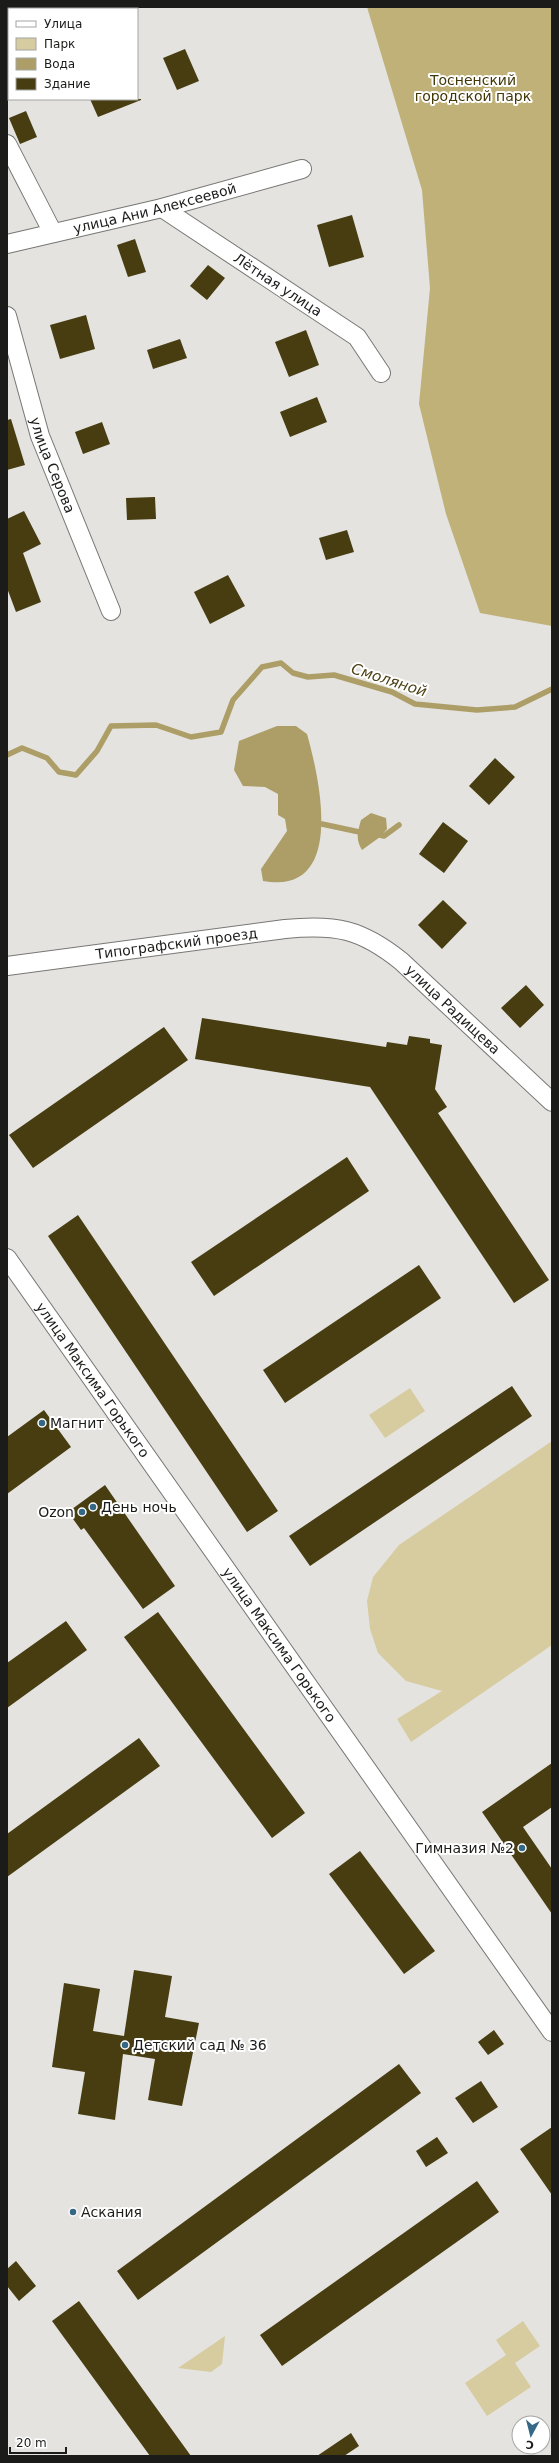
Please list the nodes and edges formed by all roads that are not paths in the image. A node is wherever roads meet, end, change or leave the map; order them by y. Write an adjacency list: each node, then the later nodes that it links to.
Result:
1 (7, 144): 4 (street)
2 (302, 170): 3 (street, улица Ани Алексеевой)
3 (162, 208): 4 (street, улица Ани Алексеевой); 7 (street, Лётная улица)
4 (53, 233): 5 (street, улица Ани Алексеевой)
5 (7, 244)
6 (7, 316): 8 (street, улица Серова)
7 (381, 373)
8 (111, 611)
9 (345, 930): 10 (street, Типографский проезд); 11 (street, улица Радищева)
10 (7, 966)
11 (552, 1102)
12 (7, 1258): 13 (street, улица Максима Горького)
13 (552, 2032)

